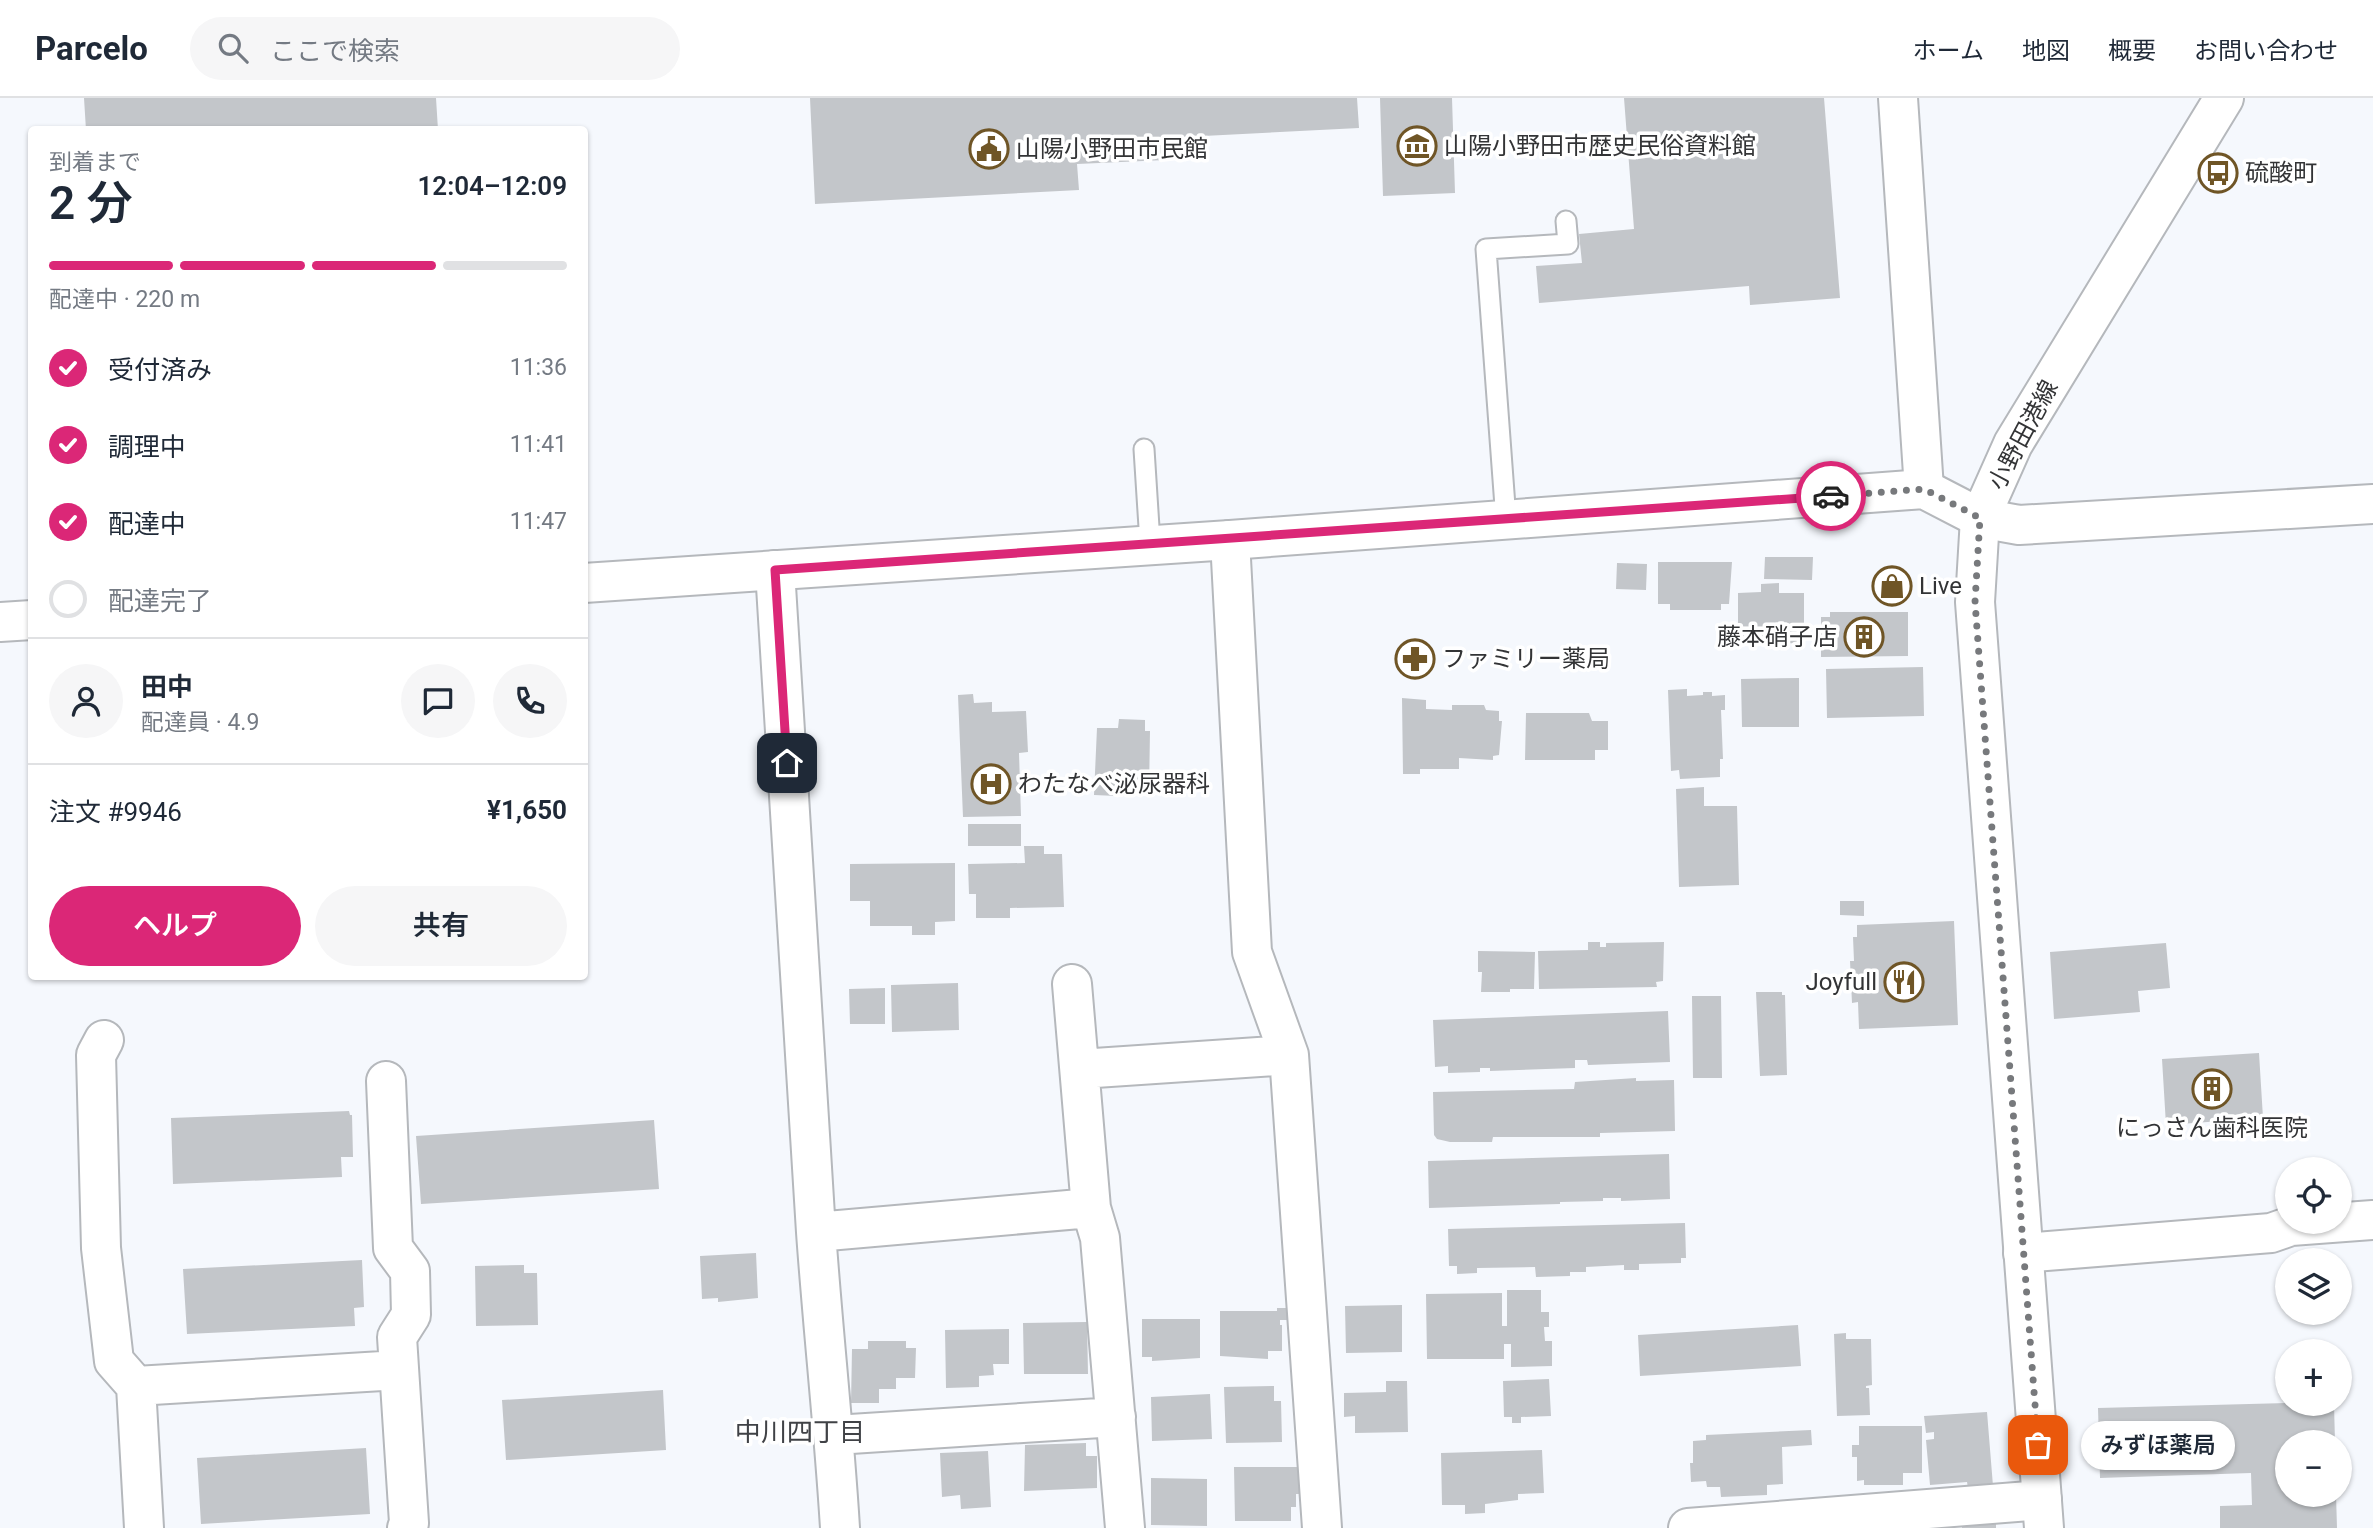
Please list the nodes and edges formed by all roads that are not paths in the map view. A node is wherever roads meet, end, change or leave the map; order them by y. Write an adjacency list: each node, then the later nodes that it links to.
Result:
1 (1898, 98): 5 (street)
2 (2224, 98): 7 (street, 小野田港線)
3 (1566, 221): 8 (lane)
4 (1144, 449): 10 (lane)
5 (1924, 489): 7 (street); 8 (street)
6 (2373, 504): 7 (street)
7 (1980, 518): 23 (street, 小野田港線)
8 (1506, 520): 9 (street)
9 (1230, 540): 10 (street); 17 (street)
10 (1150, 543): 11 (street)
11 (775, 570): 12 (street); 22 (street)
12 (588, 583)
13 (28, 620): 14 (street)
14 (0, 622)
15 (1072, 984): 18 (street)
16 (104, 1040): 25 (street)
17 (1289, 1055): 18 (street); 33 (street)
18 (1080, 1069): 20 (street)
19 (386, 1081): 24 (street)
20 (1091, 1208): 22 (street); 26 (street)
21 (2373, 1220): 23 (street)
22 (816, 1232): 27 (street)
23 (2022, 1253): 28 (street, 小野田港線)
24 (399, 1370): 25 (street); 30 (street)
25 (136, 1386): 29 (street)
26 (1116, 1417): 27 (street); 32 (street)
27 (835, 1435): 31 (street)
28 (2043, 1514): 34 (street)
29 (144, 1528)
30 (407, 1528)
31 (840, 1528)
32 (1125, 1528)
33 (1322, 1528)
34 (1688, 1528)

